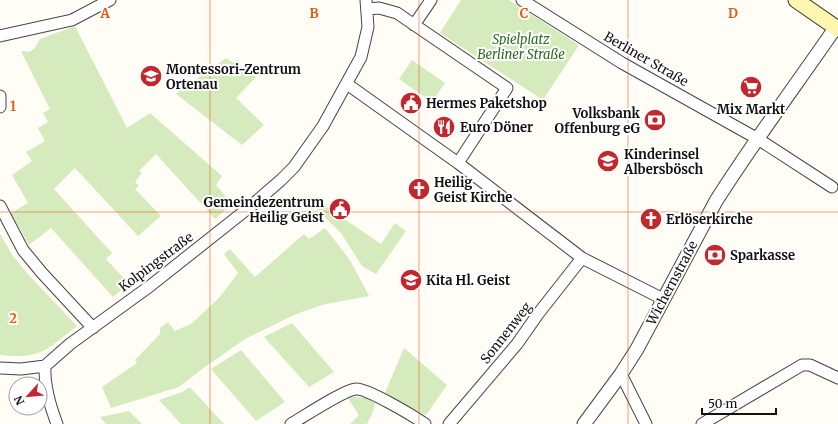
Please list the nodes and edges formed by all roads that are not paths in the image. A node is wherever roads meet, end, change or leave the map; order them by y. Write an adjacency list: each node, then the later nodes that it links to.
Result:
1 (110, 0): 8 (street)
2 (430, 0): 6 (street)
3 (522, 0): 12 (street, Berliner Straße)
4 (796, 0): 7 (main road)
5 (367, 4): 6 (street); 9 (street, Kolpingstraße)
6 (414, 25): 13 (street)
7 (837, 27): 12 (street, Wichernstraße)
8 (0, 36)
9 (347, 84): 13 (street); 18 (street, Kolpingstraße)
10 (0, 96): 11 (street)
11 (0, 107)
12 (758, 139): 14 (street); 17 (street, Wichernstraße)
13 (458, 163): 16 (street)
14 (832, 187)
15 (0, 206): 18 (street)
16 (582, 258): 17 (street); 26 (street, Sonnenweg)
17 (664, 299): 21 (street, Wichernstraße)
18 (93, 328): 19 (street, Kolpingstraße)
19 (45, 366): 20 (street); 23 (street)
20 (0, 368)
21 (621, 374): 27 (street, Wichernstraße); 28 (street)
22 (838, 378): 29 (street)
23 (57, 424)
24 (291, 424): 25 (street)
25 (425, 424)
26 (449, 424)
27 (584, 424)
28 (646, 424)
29 (702, 424)

